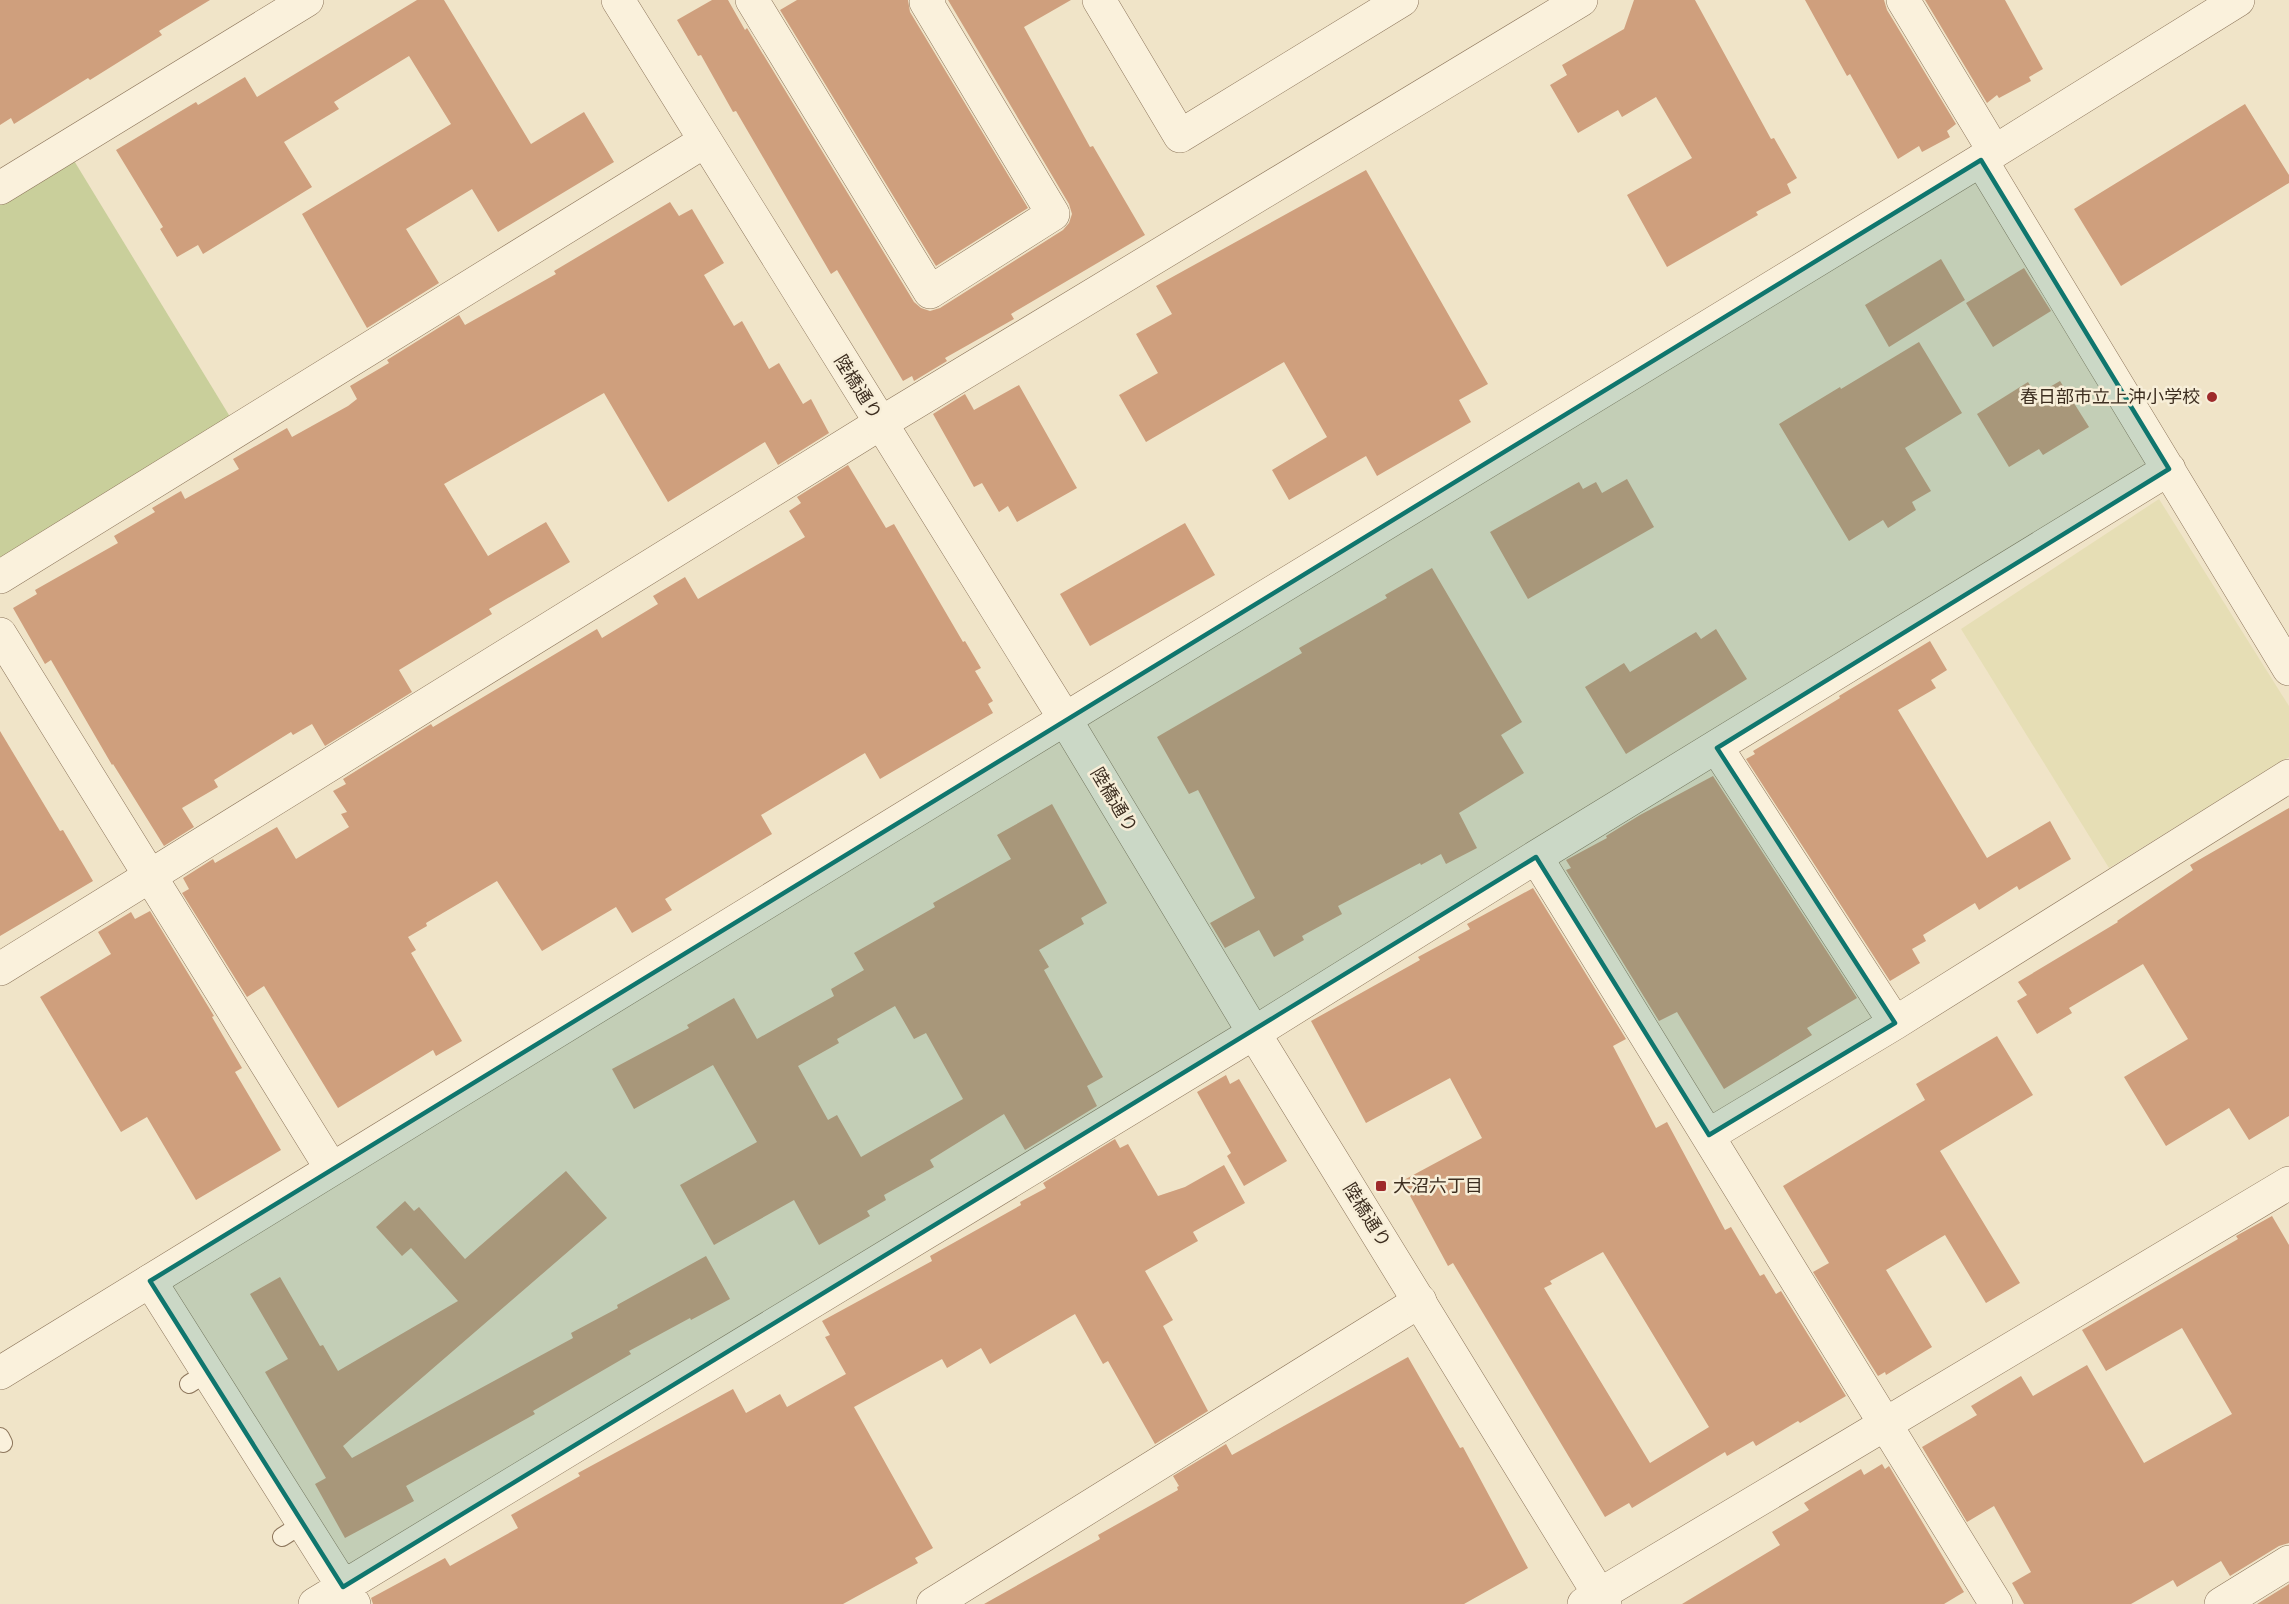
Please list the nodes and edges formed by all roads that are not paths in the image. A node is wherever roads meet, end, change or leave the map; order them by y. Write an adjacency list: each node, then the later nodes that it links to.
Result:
1 (307, 0): 12 (street)
2 (752, 0): 3 (street)
3 (929, 0)
4 (1099, 0): 5 (street)
5 (1402, 0)
6 (1581, 0): 13 (street)
7 (1903, 0): 11 (street)
8 (627, 3): 10 (street, 陸橋通り)
9 (2224, 4): 11 (street)
10 (705, 141): 13 (street, 陸橋通り); 15 (street)
11 (1988, 156): 14 (street); 18 (street)
12 (0, 188)
13 (881, 423): 18 (street, 陸橋通り); 22 (street)
14 (2169, 469): 17 (street); 19 (street)
15 (0, 577)
16 (0, 634): 22 (street)
17 (2289, 669)
18 (1065, 719): 25 (street, 陸橋通り); 27 (street)
19 (1717, 748): 21 (street); 24 (street)
20 (2289, 776): 24 (street)
21 (1536, 857): 25 (street); 26 (street)
22 (151, 877): 23 (street); 27 (street)
23 (0, 969)
24 (1895, 1023): 26 (street)
25 (1254, 1033): 30 (street, 陸橋通り); 34 (street)
26 (1709, 1135): 32 (street)
27 (332, 1168): 29 (street)
28 (2289, 1183): 32 (street)
29 (150, 1281): 31 (street); 34 (street)
30 (1420, 1301): 35 (street, 陸橋通り); 38 (street)
31 (0, 1373)
32 (1885, 1424): 35 (street); 39 (street)
33 (2289, 1562): 36 (street)
34 (349, 1596): 37 (street)
35 (1596, 1601)
36 (2234, 1601)
37 (315, 1604)
38 (933, 1604)
39 (1996, 1604)

